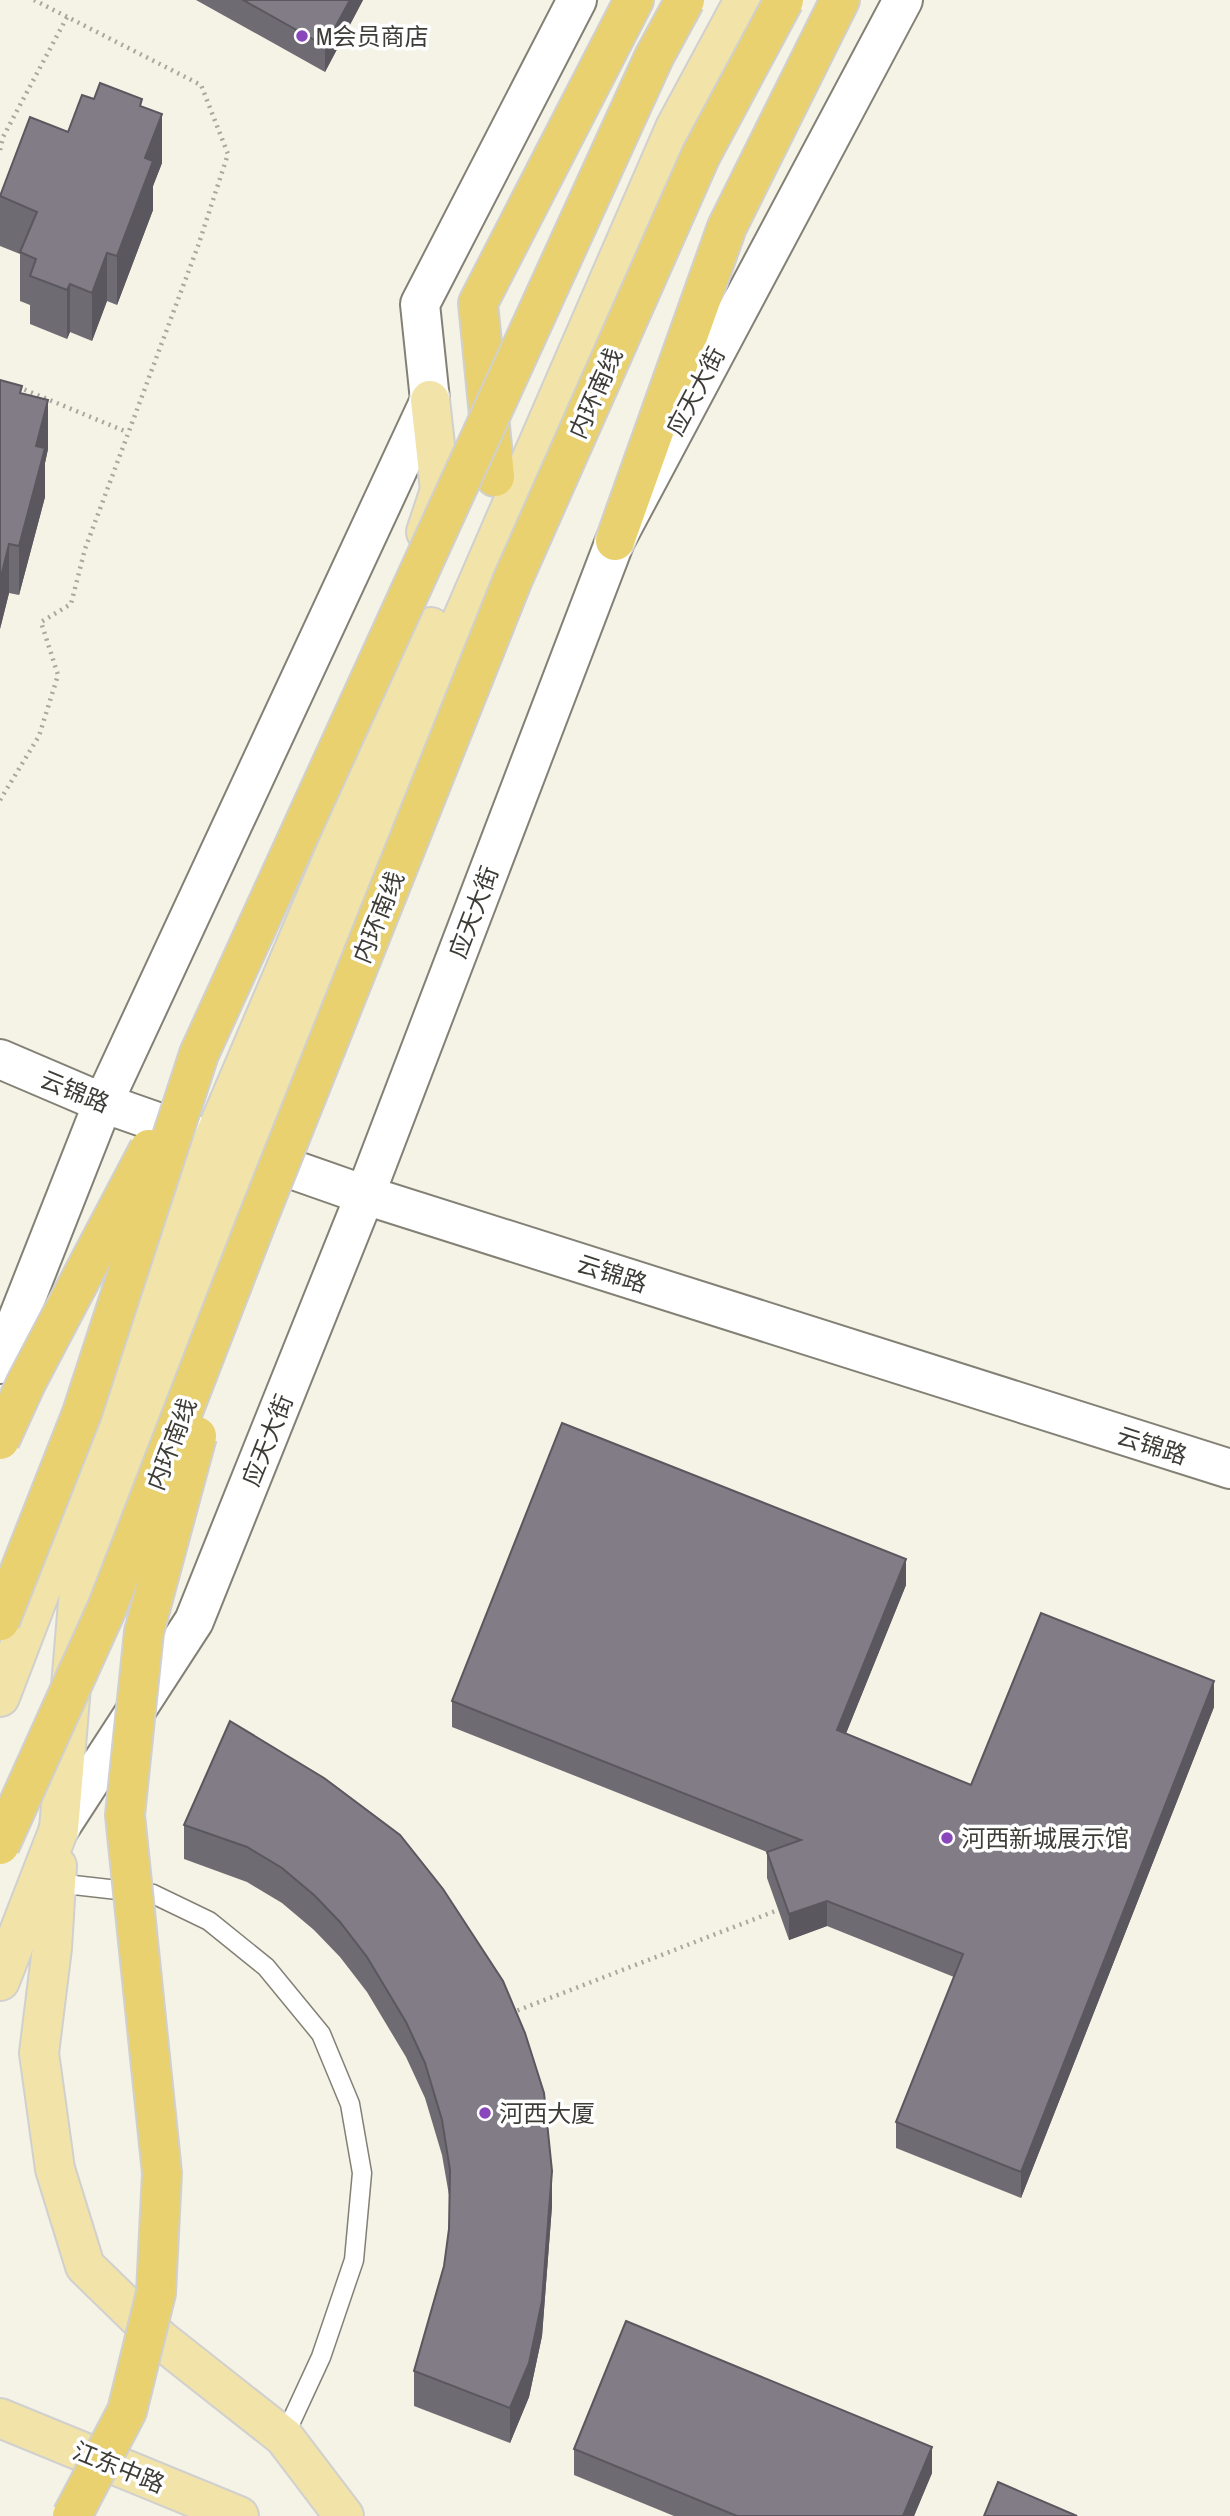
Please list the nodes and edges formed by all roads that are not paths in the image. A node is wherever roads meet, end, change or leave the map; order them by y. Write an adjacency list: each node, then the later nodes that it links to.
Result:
1 (577, 0): 9 (street)
2 (634, 0): 10 (highway)
3 (685, 0): 12 (highway, bridge)
4 (721, 0): 10 (main road, 应天大街)
5 (744, 0): 15 (main road, 应天大街)
6 (784, 0): 17 (highway, 内环南线, bridge)
7 (840, 0): 11 (highway)
8 (903, 0): 11 (street, 应天大街)
9 (430, 400): 14 (street); 15 (main road)
10 (495, 477): 15 (main road, 应天大街)
11 (614, 541): 16 (street, 应天大街)
12 (199, 1054): 19 (highway, bridge); 21 (highway, bridge)
13 (0, 1059): 14 (street, 云锦路)
14 (103, 1103): 15 (street, 云锦路); 18 (street)
15 (230, 1148): 16 (street, 云锦路); 22 (main road, 应天大街); 23 (main road, 应天大街)
16 (365, 1195): 20 (street, 云锦路); 23 (street, 应天大街)
17 (256, 1223): 24 (highway, 内环南线, bridge); 29 (highway, bridge)
18 (0, 1364)
19 (0, 1440)
20 (1230, 1469)
21 (0, 1620)
22 (0, 1698)
23 (59, 1829): 25 (main road); 26 (main road, 应天大街)
24 (0, 1845)
25 (56, 1883): 28 (main road); 28 (lane)
26 (0, 1981)
27 (0, 2418): 30 (main road, 江东中路)
28 (284, 2437): 31 (main road)
29 (72, 2516)
30 (239, 2516)
31 (344, 2516)

